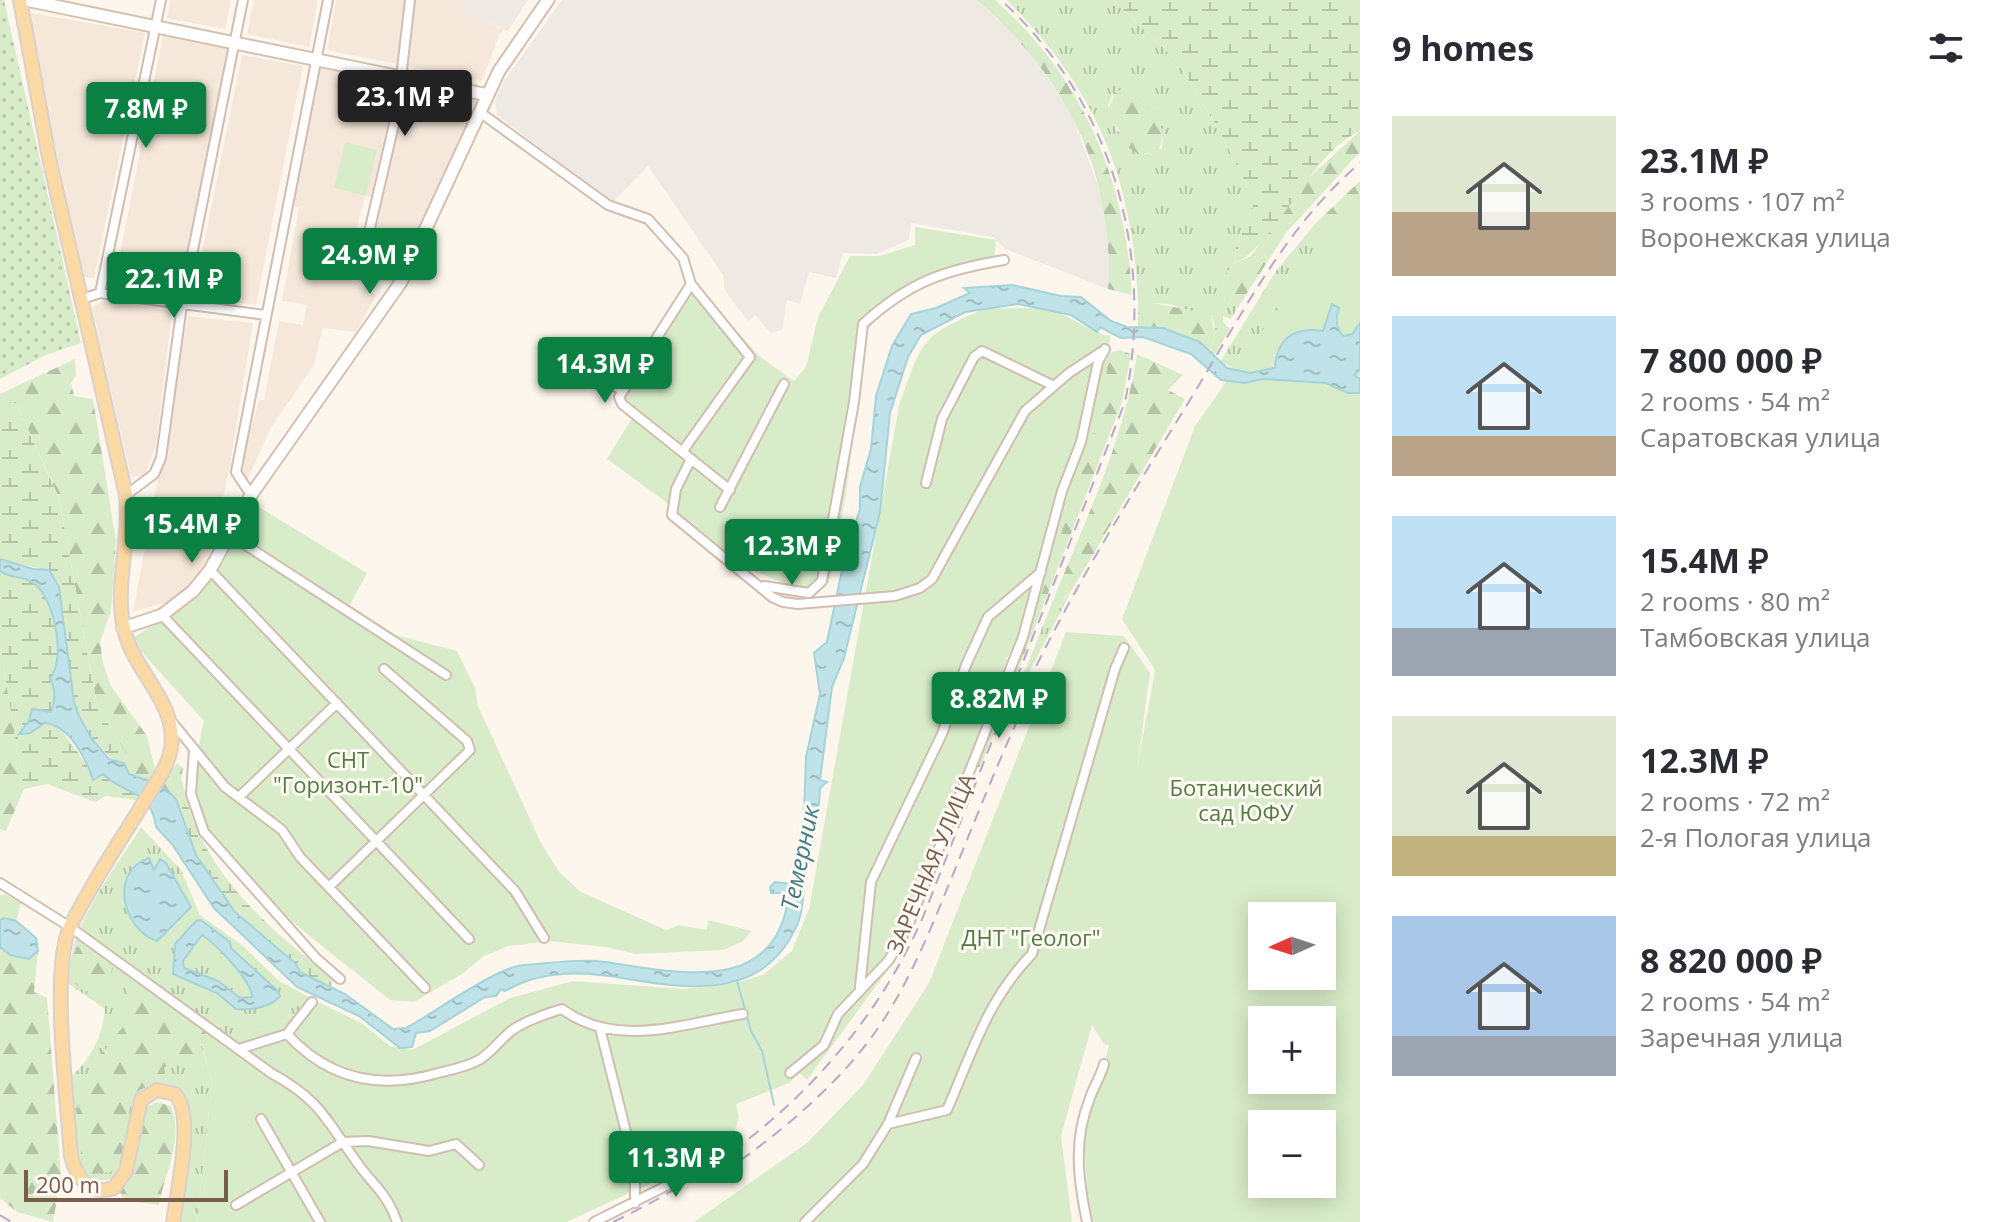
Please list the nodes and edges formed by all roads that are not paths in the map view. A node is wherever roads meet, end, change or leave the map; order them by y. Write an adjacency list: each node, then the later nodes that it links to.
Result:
1 (23, 0): 7 (street); 17 (main road)
2 (161, 0): 7 (street)
3 (243, 0): 8 (street)
4 (328, 0): 9 (street)
5 (410, 0): 10 (street)
6 (548, 0): 11 (street)
7 (156, 25): 8 (street); 16 (street)
8 (234, 41): 9 (street); 18 (street)
9 (316, 58): 10 (street); 19 (street)
10 (405, 77): 11 (street); 14 (street)
11 (488, 95): 12 (street)
12 (481, 113): 15 (street); 29 (street)
13 (1004, 260): 34 (street)
14 (360, 271)
15 (691, 284): 23 (street); 24 (street)
16 (100, 293): 17 (street); 18 (street)
17 (82, 299): 28 (main road)
18 (182, 305): 19 (street); 28 (street)
19 (265, 315): 29 (street)
20 (607, 381): 23 (street)
21 (784, 384): 27 (street)
22 (1054, 386): 26 (street); 33 (street, ЗАРЕЧНАЯ УЛИЦА); 34 (street)
23 (621, 390): 24 (street)
24 (682, 452): 25 (street)
25 (691, 459): 27 (street); 34 (street)
26 (926, 483)
27 (730, 490): 30 (street)
28 (126, 495): 36 (main road)
29 (251, 495): 31 (street)
30 (720, 507)
31 (230, 535): 32 (street); 39 (street)
32 (210, 570): 35 (street); 40 (street)
33 (1041, 572): 54 (street, ЗАРЕЧНАЯ УЛИЦА); 54 (street)
34 (763, 586)
35 (162, 615): 36 (street); 43 (street)
36 (123, 628): 41 (main road)
37 (1124, 648): 64 (street)
38 (384, 669): 44 (street)
39 (446, 675)
40 (337, 703): 43 (street); 44 (street)
41 (169, 718): 42 (street); 49 (main road)
42 (194, 748): 45 (street); 52 (street)
43 (289, 749): 45 (street); 46 (street)
44 (425, 796): 46 (street); 50 (street)
45 (239, 797): 48 (street)
46 (377, 841): 48 (street); 51 (street)
47 (0, 883): 49 (street)
48 (329, 887): 53 (street)
49 (70, 927): 59 (street); 71 (main road)
50 (544, 938)
51 (469, 939)
52 (340, 979)
53 (425, 988)
54 (859, 988): 62 (street, ЗАРЕЧНАЯ УЛИЦА)
55 (312, 1002): 58 (street)
56 (743, 1014): 57 (street)
57 (600, 1028): 58 (street); 69 (street)
58 (287, 1034): 59 (street)
59 (239, 1049): 66 (street)
60 (916, 1058): 64 (street)
61 (1104, 1064): 76 (street)
62 (790, 1073)
63 (261, 1119): 68 (street)
64 (888, 1124): 75 (street)
65 (737, 1141): 69 (street)
66 (343, 1142): 67 (street); 68 (street); 73 (street)
67 (479, 1165)
68 (293, 1174): 70 (street); 72 (street)
69 (635, 1203): 74 (street)
70 (236, 1205)
71 (173, 1222)
72 (320, 1222)
73 (397, 1222)
74 (594, 1222)
75 (805, 1222)
76 (1087, 1222)

